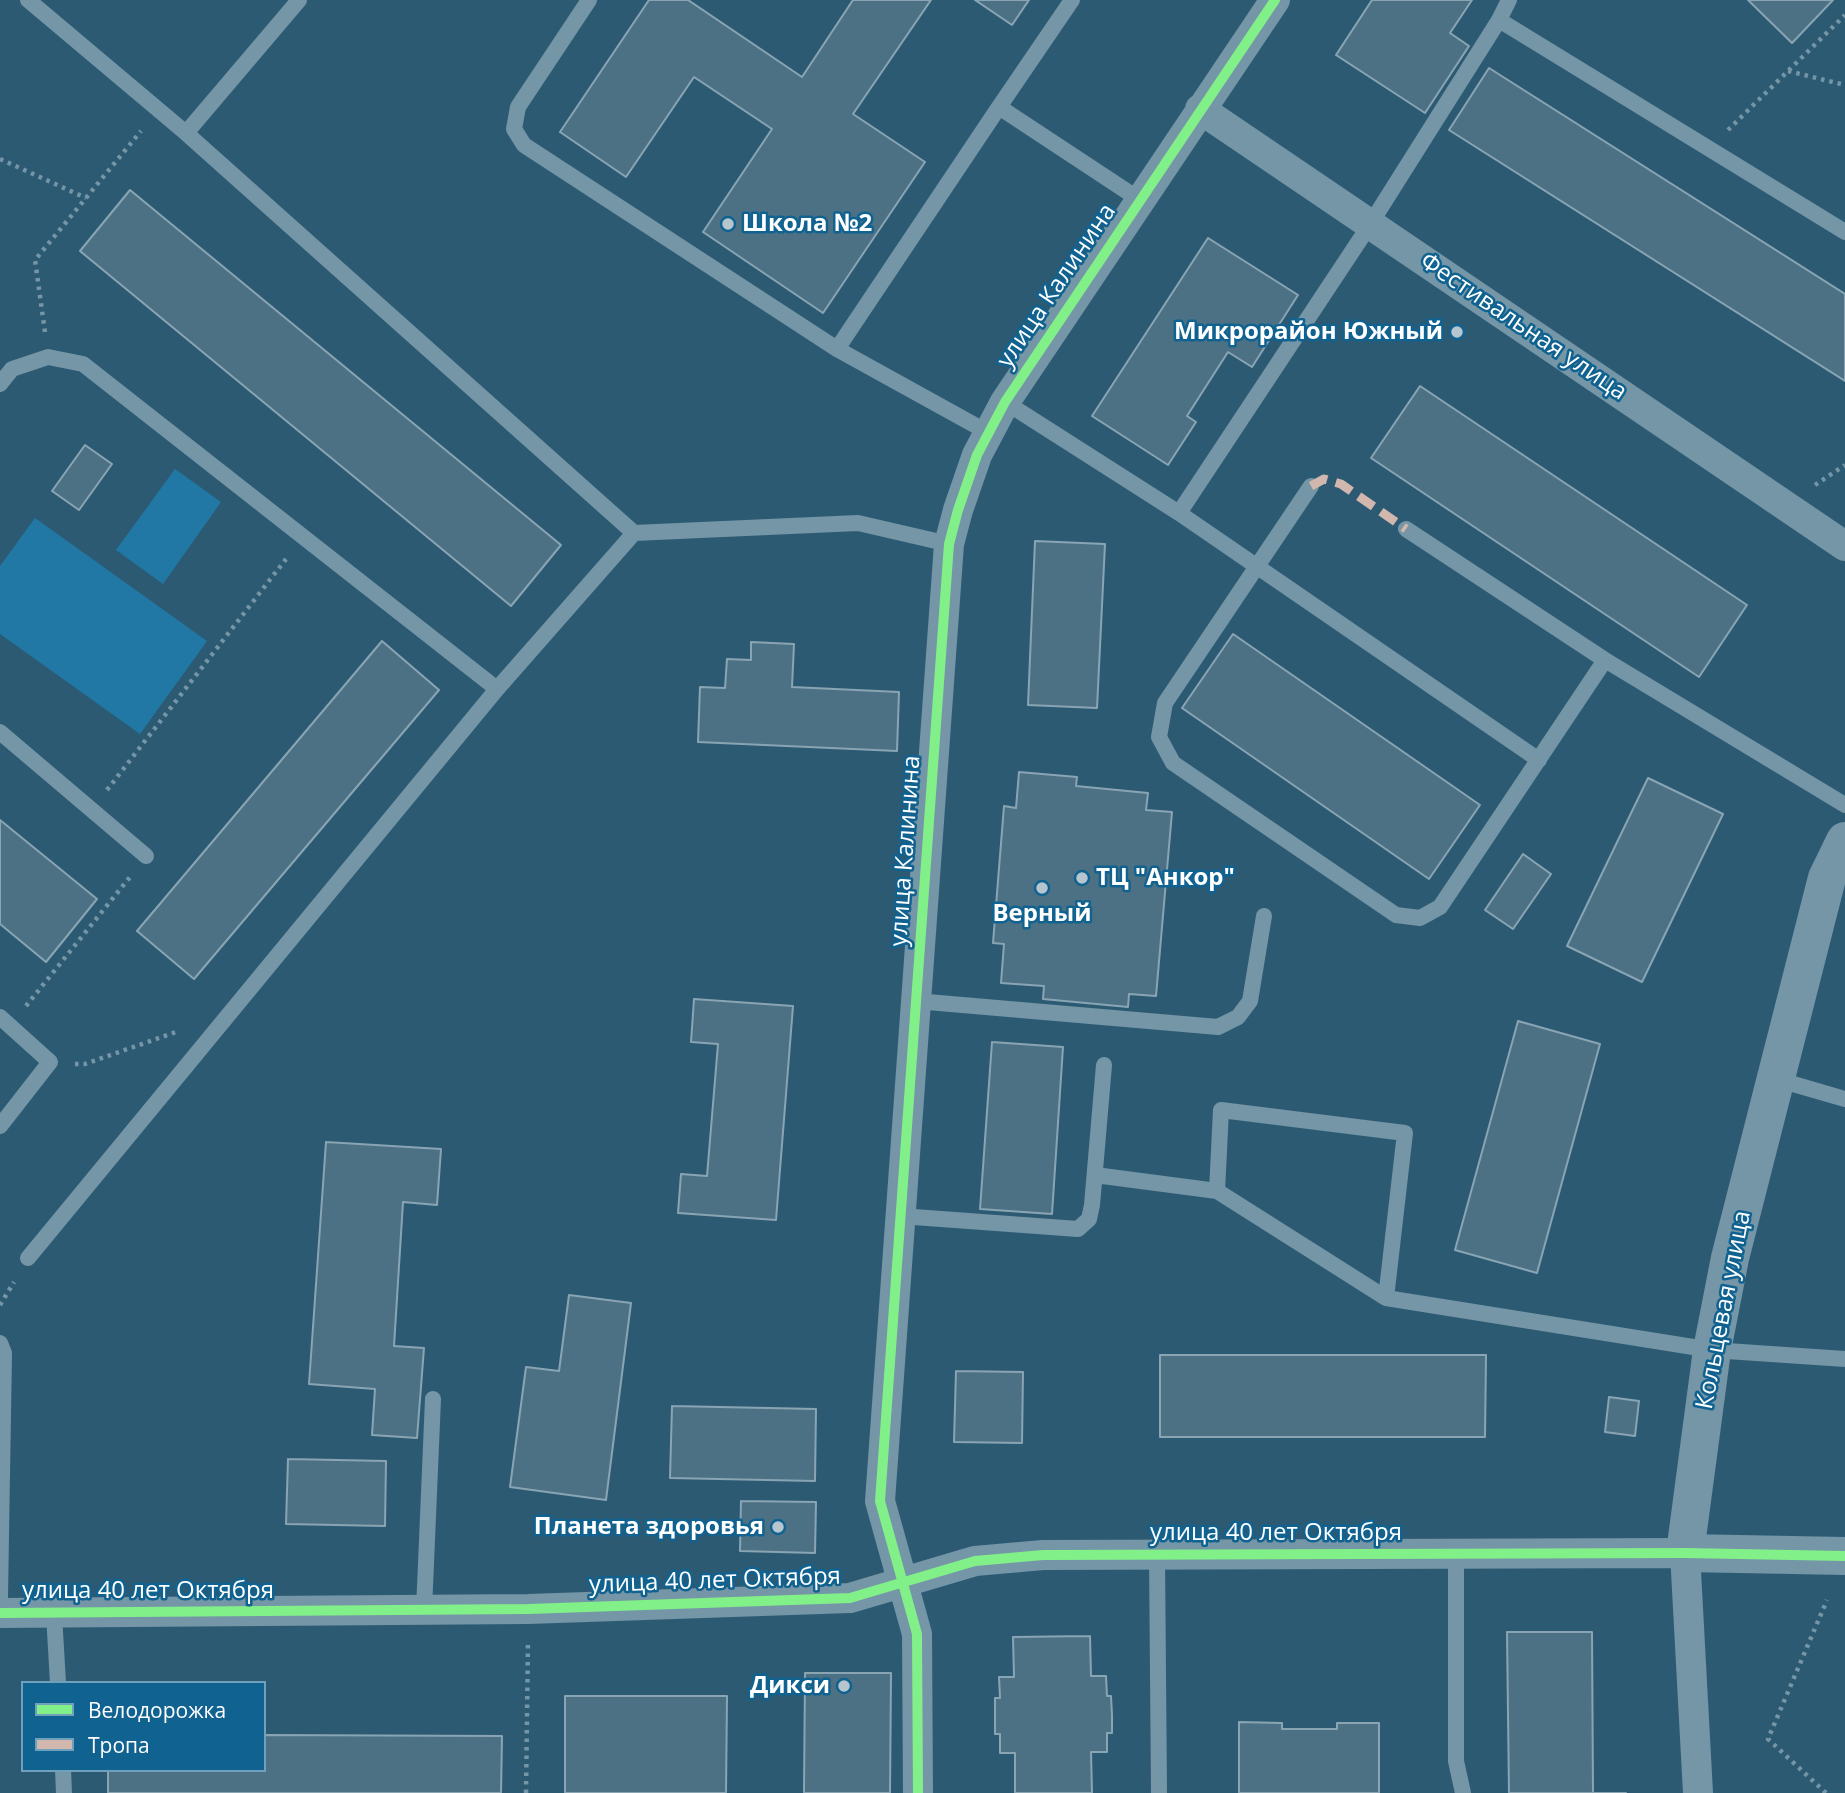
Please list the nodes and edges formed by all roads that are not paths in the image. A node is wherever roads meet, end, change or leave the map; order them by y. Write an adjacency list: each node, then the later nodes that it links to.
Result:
1 (28, 0): 10 (lane)
2 (299, 0): 10 (lane)
3 (589, 0): 14 (lane)
4 (1072, 0): 8 (lane)
5 (1275, 0): 9 (street, улица Калинина)
6 (1509, 0): 7 (lane)
7 (1499, 20): 12 (lane); 13 (lane)
8 (999, 107): 11 (lane); 14 (lane)
9 (1200, 109): 11 (street, улица Калинина); 12 (street, Фестивальная улица)
10 (186, 133): 21 (lane)
11 (1140, 200): 16 (street, улица Калинина)
12 (1371, 223): 19 (lane); 23 (street, Фестивальная улица)
13 (1845, 232)
14 (837, 349): 17 (lane)
15 (0, 384): 26 (lane)
16 (1005, 402): 17 (street, улица Калинина); 19 (lane)
17 (989, 433): 22 (street, улица Калинина)
18 (1311, 486): 24 (lane)
19 (1179, 513): 24 (lane)
20 (1406, 528): 25 (lane)
21 (634, 533): 22 (lane); 26 (lane)
22 (949, 544): 33 (street, улица Калинина)
23 (1845, 547)
24 (1258, 568): 28 (lane); 28 (lane)
25 (1605, 660): 28 (lane); 29 (lane)
26 (497, 689): 42 (lane)
27 (0, 733): 31 (lane)
28 (1539, 760)
29 (1845, 805)
30 (1845, 841): 36 (street, Кольцевая улица)
31 (146, 856)
32 (1264, 916): 33 (lane)
33 (916, 1001): 41 (street, улица Калинина)
34 (5, 1022): 38 (lane)
35 (1104, 1065): 39 (lane)
36 (1776, 1079): 37 (lane); 45 (street, Кольцевая улица)
37 (1845, 1099)
38 (0, 1126)
39 (1095, 1175): 40 (lane); 41 (lane)
40 (1217, 1191): 43 (lane); 43 (lane)
41 (900, 1216): 52 (street, улица Калинина)
42 (28, 1258)
43 (1386, 1298): 45 (lane)
44 (0, 1343): 53 (lane)
45 (1712, 1350): 46 (lane); 48 (street, Кольцевая улица)
46 (1845, 1359)
47 (433, 1399): 54 (lane)
48 (1685, 1553): 49 (street, улица 40 лет Октября); 51 (street, улица 40 лет Октября); 63 (street, Кольцевая улица)
49 (1456, 1554): 50 (street, улица 40 лет Октября); 62 (lane)
50 (1157, 1555): 52 (street, улица 40 лет Октября); 61 (lane)
51 (1845, 1556)
52 (901, 1584): 54 (street, улица 40 лет Октября); 60 (street, улица Калинина)
53 (0, 1597)
54 (424, 1610): 56 (street, улица 40 лет Октября)
55 (0, 1614): 56 (street, улица 40 лет Октября)
56 (54, 1614): 57 (lane)
57 (58, 1681)
58 (63, 1772): 59 (lane)
59 (64, 1793)
60 (918, 1793)
61 (1159, 1793)
62 (1463, 1793)
63 (1698, 1793)

